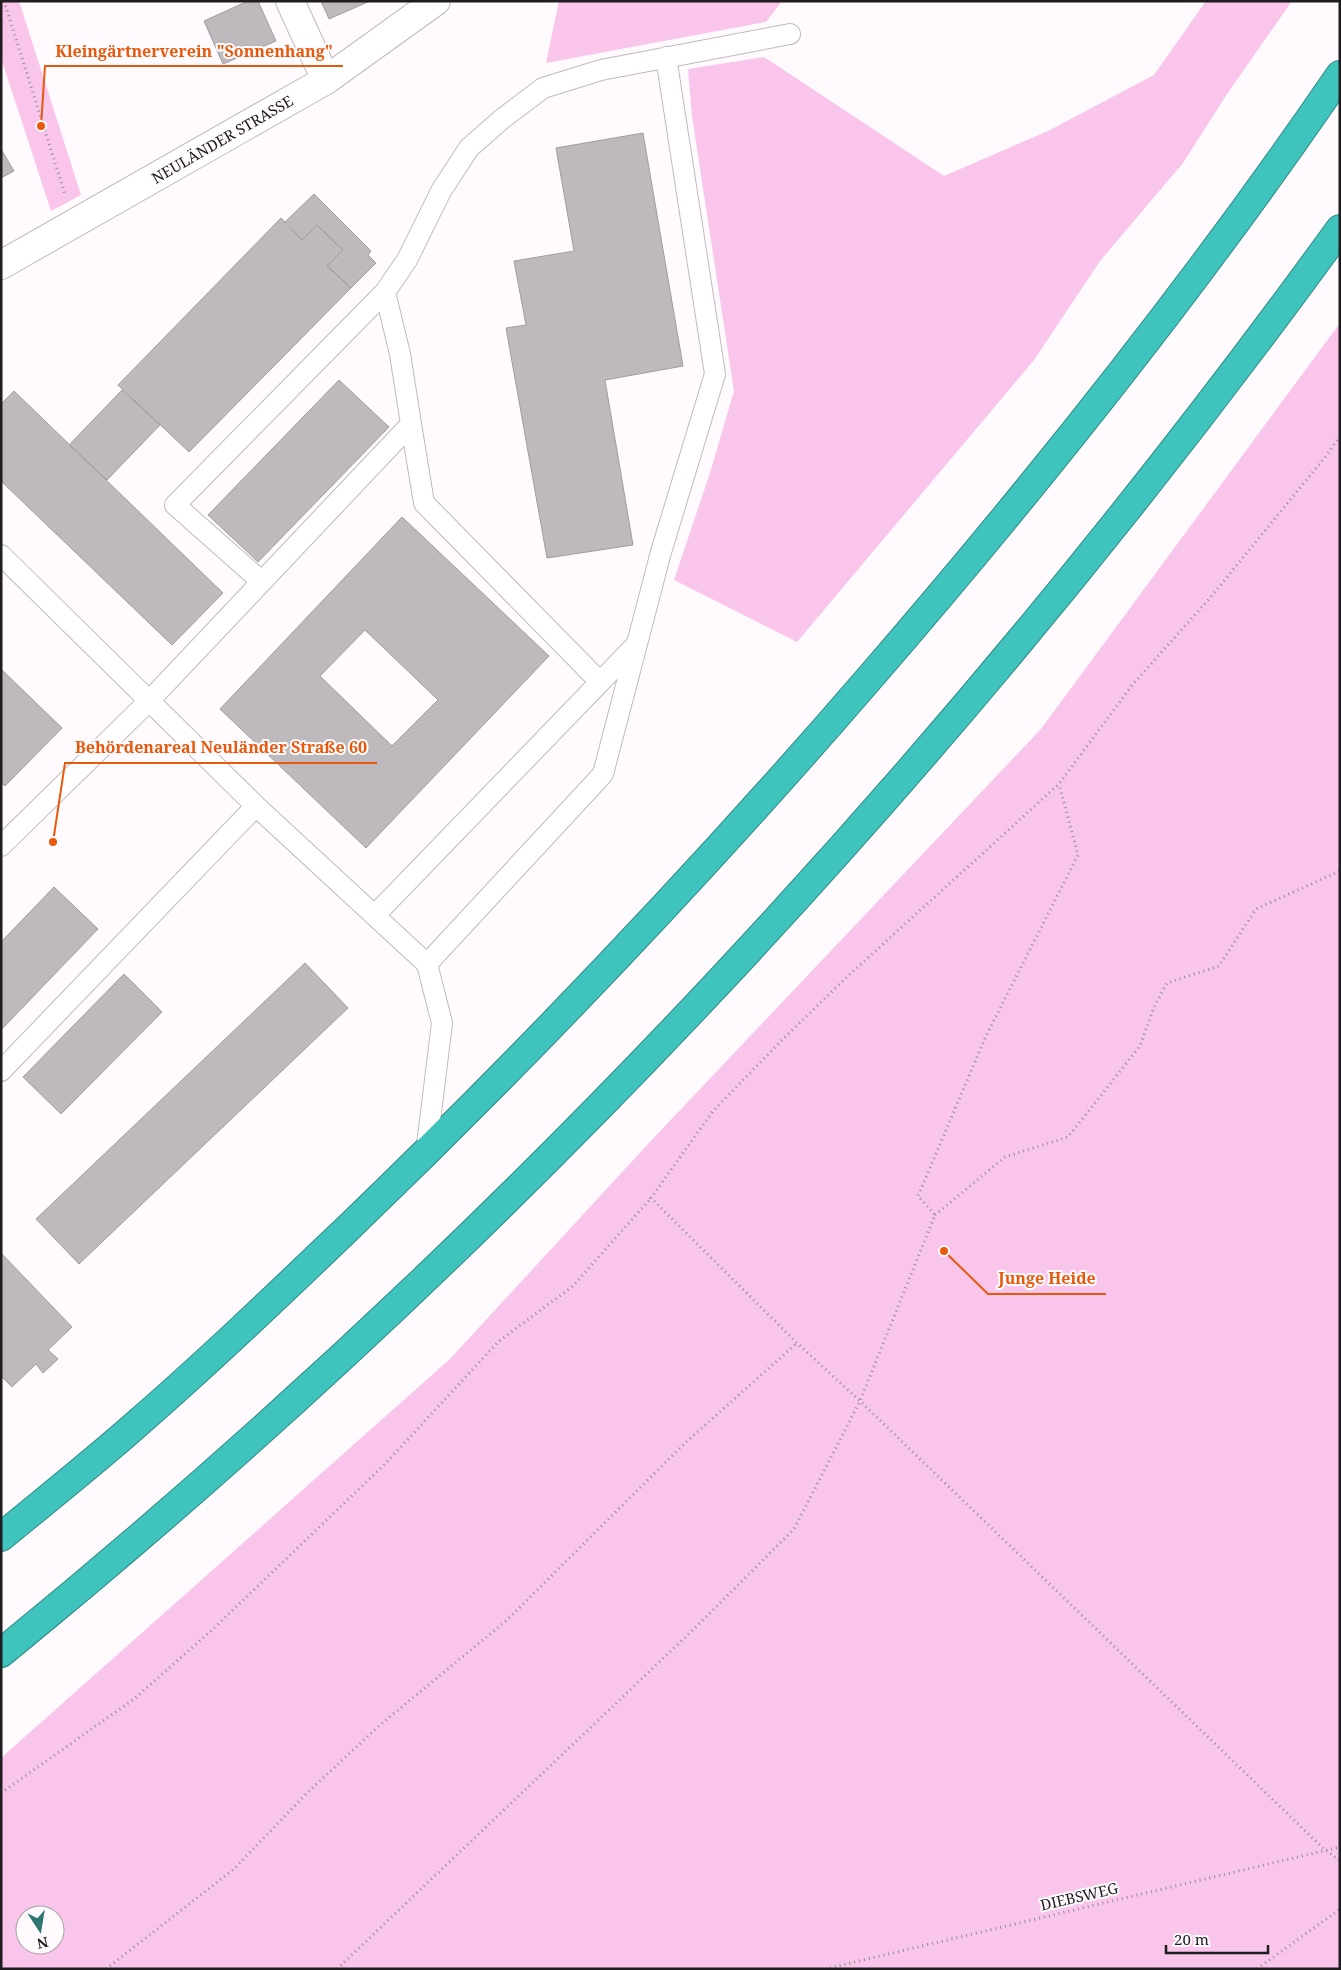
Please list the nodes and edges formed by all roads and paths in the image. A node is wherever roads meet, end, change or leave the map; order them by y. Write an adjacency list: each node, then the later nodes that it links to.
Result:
1 (4, 1): 8 (path)
2 (290, 1): 7 (street)
3 (436, 1): 7 (street, NEULÄNDER STRASSE)
4 (790, 34): 5 (lane)
5 (666, 56): 11 (lane); 16 (lane)
6 (1340, 75): 26 (highway)
7 (326, 80): 8 (street, NEULÄNDER STRASSE)
8 (74, 224): 10 (street, NEULÄNDER STRASSE)
9 (1340, 229): 32 (highway)
10 (1, 265)
11 (385, 292): 12 (lane); 15 (lane)
12 (411, 424): 15 (lane); 17 (lane)
13 (1340, 436): 19 (path)
14 (1, 554): 18 (lane)
15 (261, 581): 18 (lane)
16 (637, 644): 17 (lane); 24 (lane)
17 (600, 682): 23 (lane)
18 (148, 701): 20 (lane); 21 (lane)
19 (1059, 784): 27 (path); 28 (path)
20 (256, 806): 23 (lane); 25 (lane)
21 (1, 846)
22 (1340, 871): 28 (path)
23 (376, 914): 24 (lane)
24 (427, 964): 26 (lane)
25 (1, 1071)
26 (426, 1153): 31 (highway)
27 (651, 1198): 29 (path); 33 (path)
28 (935, 1215): 30 (path)
29 (797, 1343): 30 (path); 38 (path)
30 (860, 1401): 35 (path); 39 (path)
31 (1, 1538)
32 (1, 1653)
33 (1, 1793)
34 (1340, 1847): 35 (path, DIEBSWEG)
35 (1324, 1849): 36 (path); 40 (path, DIEBSWEG)
36 (1340, 1862)
37 (1340, 1909): 41 (path)
38 (106, 1969)
39 (337, 1969)
40 (824, 1969)
41 (1257, 1969)

